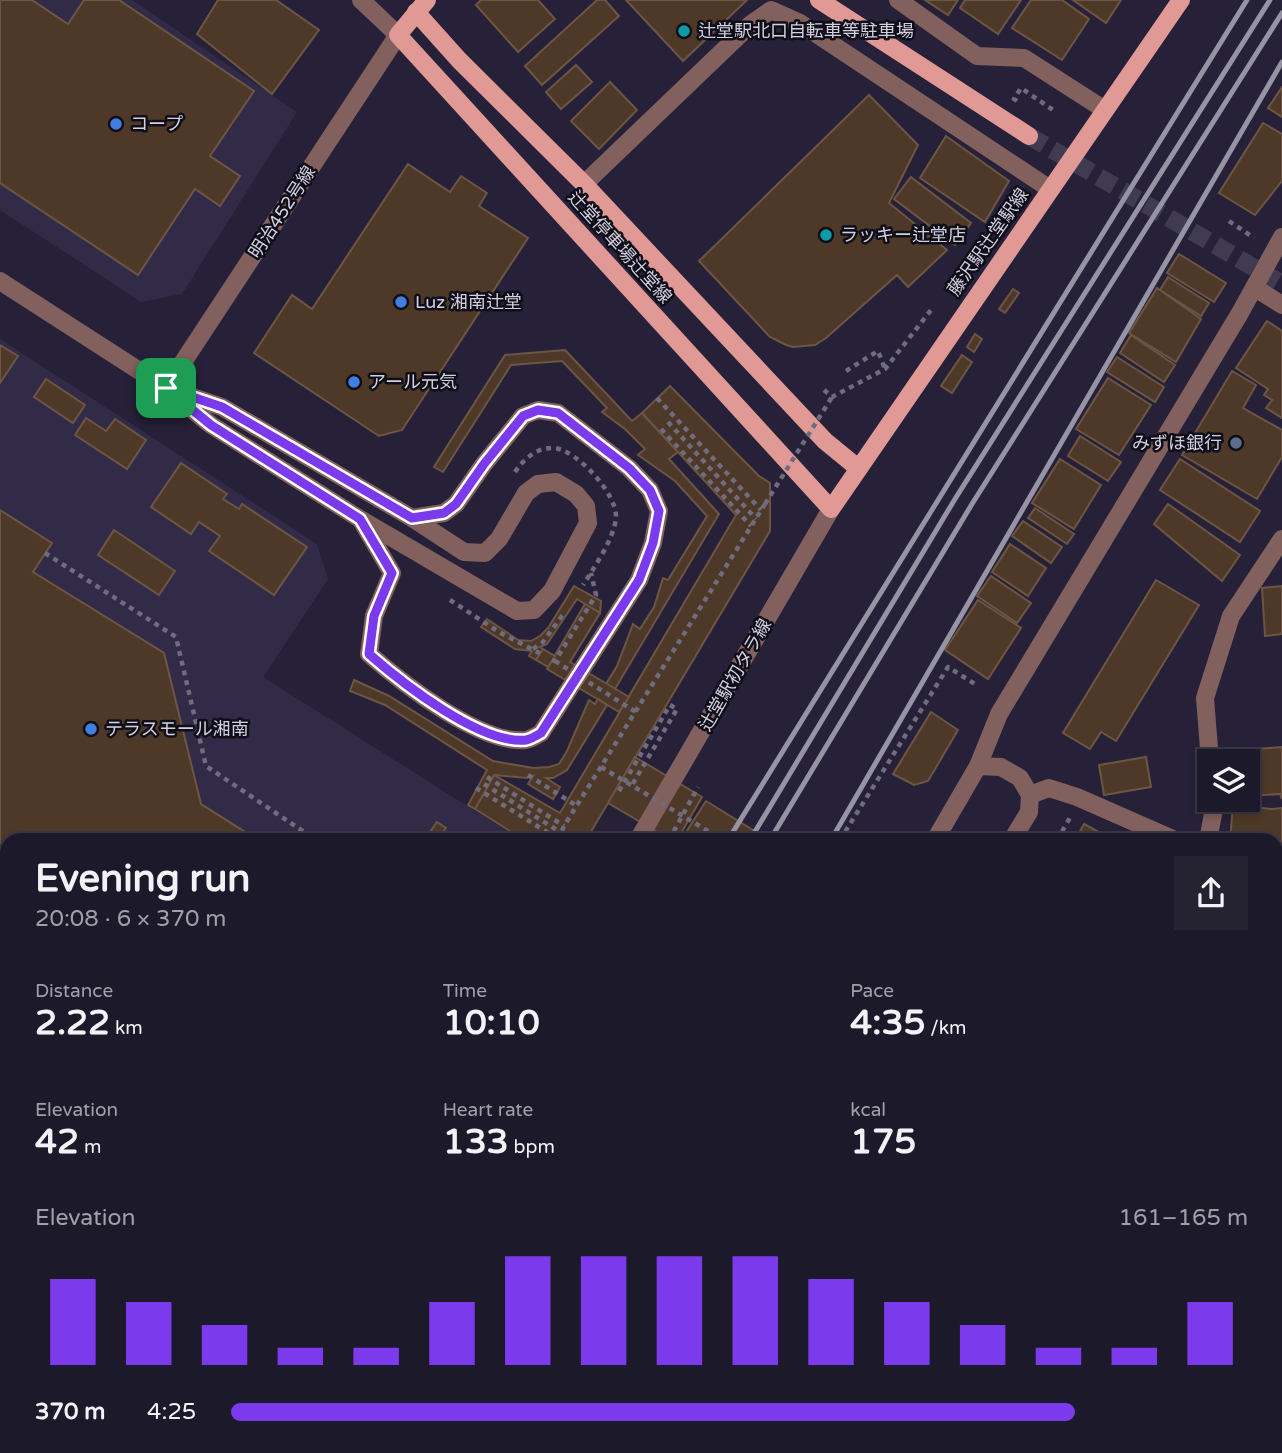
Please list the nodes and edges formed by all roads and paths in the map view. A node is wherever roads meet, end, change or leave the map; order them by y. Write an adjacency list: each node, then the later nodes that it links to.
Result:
1 (361, 0): 6 (street)
2 (819, 0): 10 (main road)
3 (898, 0): 8 (street)
4 (1181, 0): 8 (main road, 藤沢駅辻堂駅線)
5 (416, 4): 6 (main road, 辻堂停車場辻堂線); 11 (main road, 辻堂停車場辻堂線)
6 (398, 35): 22 (street, 明治452号線); 29 (main road, 辻堂停車場辻堂線)
7 (1024, 106): 9 (path)
8 (1105, 110): 12 (main road, 藤沢駅辻堂駅線)
9 (1056, 113)
10 (1029, 136)
11 (584, 184): 12 (street); 28 (main road, 辻堂停車場辻堂線)
12 (1050, 189): 28 (main road, 藤沢駅辻堂駅線)
13 (1229, 221): 15 (path)
14 (1282, 237): 17 (street)
15 (1254, 238)
16 (0, 281): 22 (street)
17 (1255, 288): 18 (street); 43 (street)
18 (1282, 305)
19 (931, 310): 20 (path)
20 (885, 369): 21 (path); 24 (path)
21 (846, 371)
22 (166, 388): 31 (street); 32 (street)
23 (824, 390): 24 (path)
24 (832, 397): 30 (path, bridge)
25 (657, 398): 30 (path)
26 (668, 422): 33 (path)
27 (661, 429): 34 (path)
28 (858, 468): 29 (main road, 藤沢駅辻堂駅線)
29 (831, 509): 61 (street, 辻堂駅初タラ線)
30 (761, 510): 33 (path)
31 (412, 518): 32 (street); 32 (street)
32 (360, 519)
33 (756, 519): 34 (path)
34 (751, 526): 41 (path)
35 (1282, 540): 42 (street)
36 (45, 553): 59 (path)
37 (591, 573): 41 (path, bridge)
38 (443, 596): 39 (path)
39 (541, 654)
40 (978, 685): 64 (path)
41 (636, 712): 44 (path)
42 (1209, 749)
43 (978, 766): 52 (street); 65 (street)
44 (601, 767): 48 (path, bridge); 53 (path)
45 (528, 775): 53 (path)
46 (487, 777): 57 (path)
47 (484, 783): 58 (path)
48 (632, 785): 51 (path); 56 (path, bridge)
49 (698, 787): 56 (path)
50 (476, 788): 60 (path)
51 (619, 791)
52 (1030, 795): 66 (street); 68 (street)
53 (577, 806): 57 (path)
54 (1073, 812): 67 (path)
55 (1213, 812): 69 (street)
56 (683, 816): 62 (path); 63 (path, bridge)
57 (564, 826): 58 (path)
58 (561, 832)
59 (306, 833)
60 (548, 833)
61 (642, 833)
62 (672, 833)
63 (711, 833)
64 (844, 833)
65 (939, 833)
66 (1016, 833)
67 (1061, 833)
68 (1159, 833)
69 (1209, 833)

